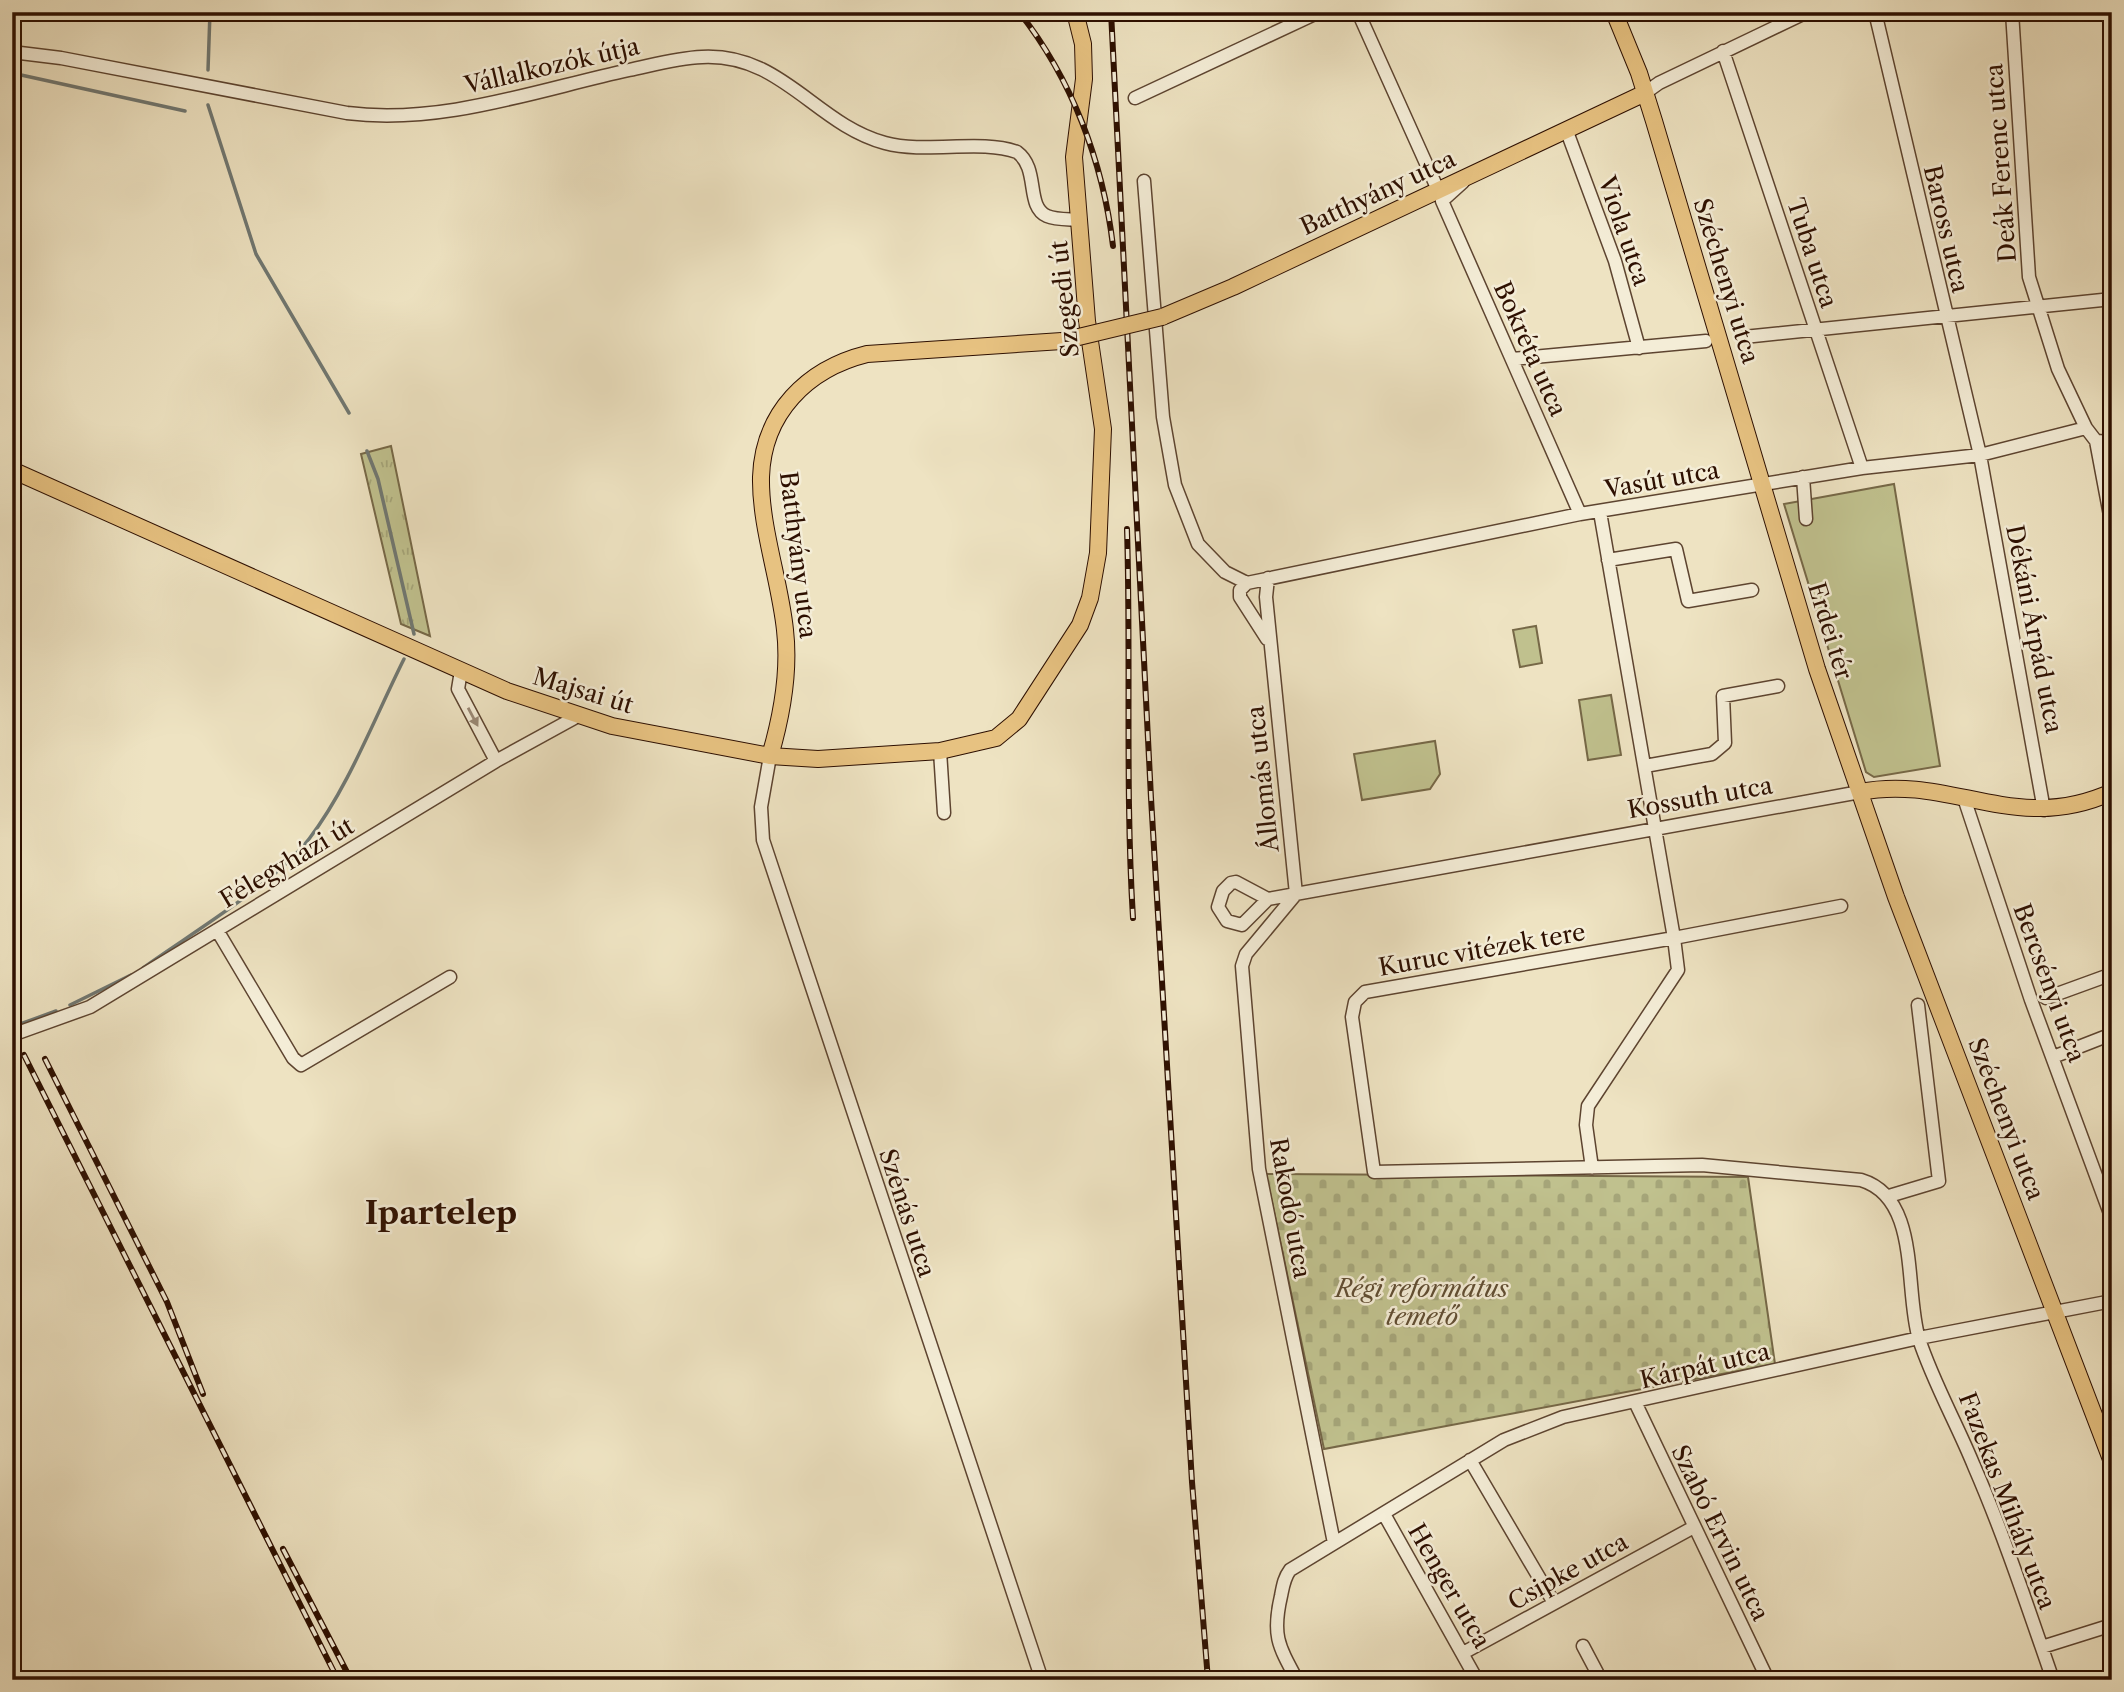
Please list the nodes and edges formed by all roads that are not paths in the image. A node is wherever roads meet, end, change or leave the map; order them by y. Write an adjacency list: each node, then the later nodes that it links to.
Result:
1 (1075, 12): 17 (main road, Szegedi út)
2 (1319, 12): 11 (street)
3 (1358, 12): 16 (street, Bokréta utca)
4 (1614, 12): 10 (main road, Széchenyi utca)
5 (1807, 12): 8 (street, Batthyány utca)
6 (1875, 12): 20 (street, Baross utca)
7 (2012, 12): 19 (street, Deák Ferenc utca)
8 (1723, 51): 10 (street, Batthyány utca); 21 (street, Tuba utca)
9 (12, 52): 17 (street, Vállalkozók útja)
10 (1645, 93): 12 (main road, Batthyány utca); 13 (main road, Széchenyi utca)
11 (1135, 98)
12 (1611, 108): 13 (main road); 14 (main road, Batthyány utca)
13 (1654, 121): 33 (main road, Széchenyi utca)
14 (1566, 129): 16 (main road, Batthyány utca); 24 (street, Viola utca)
15 (1144, 181): 41 (street)
16 (1440, 195): 25 (street, Bokréta utca); 46 (main road, Batthyány utca, bridge)
17 (1080, 220): 40 (main road, Szegedi út)
18 (2112, 299): 19 (street)
19 (2039, 309): 20 (street); 26 (street, Deák Ferenc utca)
20 (1944, 315): 21 (street); 29 (street, Baross utca)
21 (1815, 330): 22 (street); 30 (street, Tuba utca)
22 (1744, 337)
23 (1706, 341): 24 (street)
24 (1639, 348): 25 (street)
25 (1512, 359): 35 (street, Bokréta utca)
26 (2086, 428): 27 (street, Deák Ferenc utca); 29 (street, Vasút utca)
27 (2096, 441): 28 (street); 37 (street)
28 (2112, 442)
29 (1980, 455): 30 (street, Vasút utca); 56 (street, Dékáni Árpád utca)
30 (1862, 468): 32 (street, Vasút utca)
31 (12, 470): 44 (main road, Majsai út)
32 (1803, 477): 33 (street, Vasút utca); 36 (street)
33 (1761, 482): 34 (street, Vasút utca); 53 (main road, Erdei tér)
34 (1600, 512): 35 (street, Vasút utca); 38 (street)
35 (1580, 514): 39 (street, Vasút utca)
36 (1806, 519)
37 (2112, 526)
38 (1608, 560): 42 (street); 52 (street)
39 (1268, 578): 41 (street, Vasút utca); 43 (street, Állomás utca)
40 (1093, 582): 49 (main road, Majsai út)
41 (1247, 583): 43 (street, Állomás utca)
42 (1752, 590)
43 (1272, 659): 59 (street, Állomás utca)
44 (461, 671): 47 (main road, Majsai út); 51 (street, one-way to 51)
45 (1778, 687): 52 (street)
46 (781, 715): 48 (main road); 50 (main road, Batthyány utca)
47 (578, 716): 48 (main road, Majsai út); 51 (street, Félegyházi út)
48 (738, 750): 50 (main road, Majsai út)
49 (940, 751): 50 (main road, Majsai út); 57 (street)
50 (770, 756): 88 (street, Szénás utca)
51 (496, 761): 62 (street, Félegyházi út)
52 (1645, 766): 58 (street)
53 (1860, 792): 55 (main road, Kossuth utca); 58 (street, Kossuth utca); 75 (main road, Széchenyi utca)
54 (2112, 792): 56 (main road, Kossuth utca)
55 (1964, 798): 56 (main road, Kossuth utca); 70 (street, Bercsényi utca)
56 (2044, 810)
57 (944, 813)
58 (1656, 830): 59 (street, Kossuth utca); 63 (street)
59 (1296, 894): 60 (street, Kossuth utca); 82 (street, Rakodó utca)
60 (1268, 900)
61 (1841, 906): 63 (street, Kuruc vitézek tere)
62 (216, 930): 65 (street); 69 (street, Félegyházi út)
63 (1674, 938): 71 (street); 71 (street, Kuruc vitézek tere)
64 (2112, 974): 66 (street)
65 (450, 977)
66 (2046, 998)
67 (1918, 1005): 72 (street)
68 (2112, 1034): 70 (street)
69 (12, 1035)
70 (2053, 1057): 73 (street, Bercsényi utca)
71 (1592, 1168): 72 (street, Kuruc vitézek tere)
72 (1889, 1196): 76 (street)
73 (2112, 1219)
74 (2112, 1301): 75 (street, Kárpát utca)
75 (2055, 1313): 76 (street, Kárpát utca); 79 (main road, Széchenyi utca)
76 (1919, 1339): 77 (street, Kárpát utca); 86 (street, Fazekas Mihály utca)
77 (1636, 1404): 78 (street, Kárpát utca); 81 (street, Szabó Ervin utca)
78 (1470, 1461): 80 (street, Kárpát utca); 83 (street)
79 (2112, 1462)
80 (1384, 1514): 82 (street, Kárpát utca); 87 (street, Henger utca)
81 (1694, 1527): 83 (street, Csipke utca); 92 (street, Szabó Ervin utca)
82 (1334, 1544): 89 (street, Kárpát utca)
83 (1554, 1603): 87 (street, Csipke utca)
84 (2112, 1625): 86 (street)
85 (1583, 1646): 91 (street)
86 (2042, 1647): 93 (street, Fazekas Mihály utca)
87 (1463, 1653): 90 (street, Henger utca)
88 (1042, 1680)
89 (1297, 1680)
90 (1477, 1680)
91 (1601, 1680)
92 (1768, 1680)
93 (2053, 1680)

